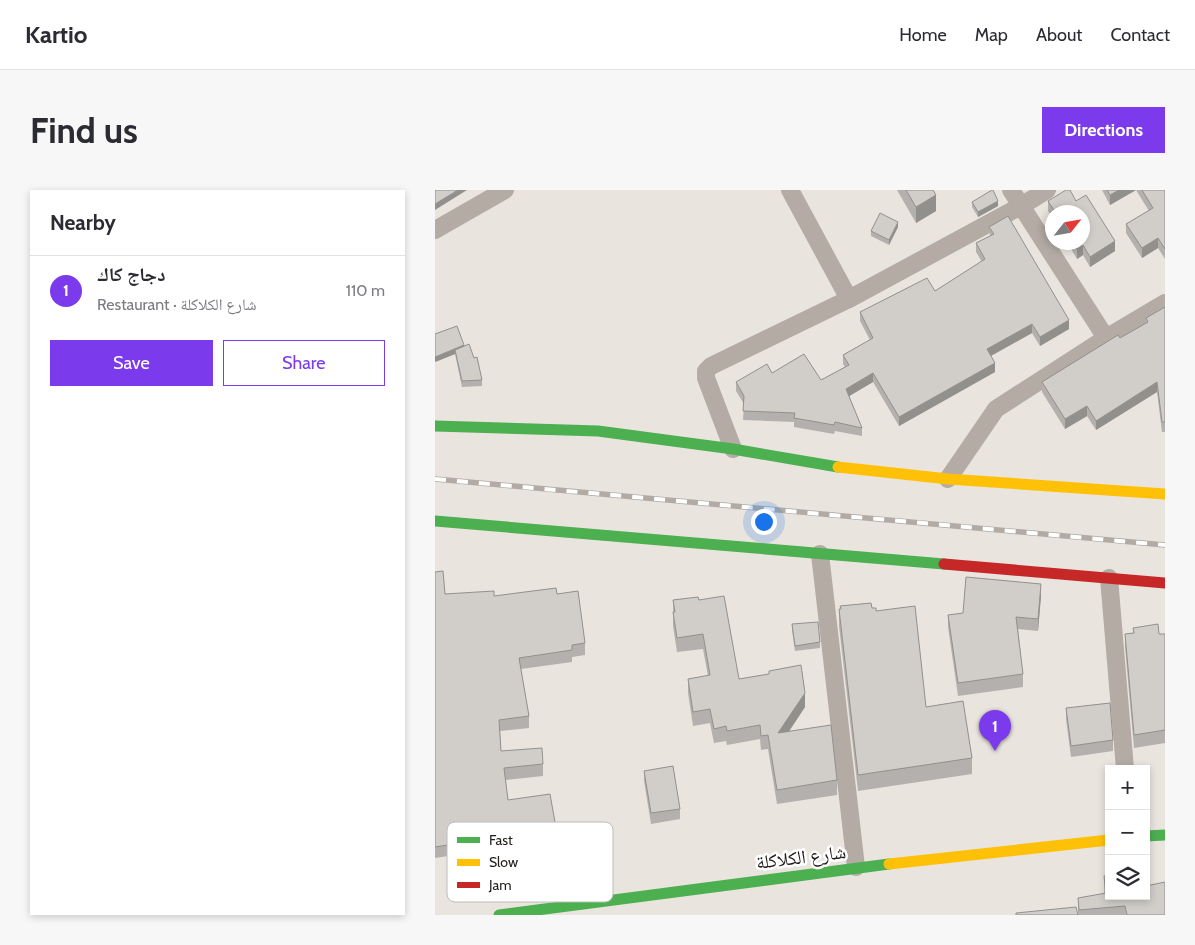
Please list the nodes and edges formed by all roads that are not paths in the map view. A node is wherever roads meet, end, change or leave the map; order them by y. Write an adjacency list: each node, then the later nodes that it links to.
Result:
1 (505, 190): 6 (street)
2 (789, 190): 7 (street)
3 (1011, 190): 5 (street)
4 (1047, 190): 5 (street)
5 (1021, 206): 7 (street); 9 (street)
6 (435, 230)
7 (849, 298): 11 (street)
8 (1165, 303): 9 (street)
9 (1106, 338): 12 (street)
10 (435, 426): 11 (street)
11 (733, 449): 12 (street)
12 (948, 479): 13 (street)
13 (1165, 494)
14 (435, 521): 15 (street)
15 (820, 554): 16 (street); 22 (street)
16 (1109, 578): 17 (street); 18 (street)
17 (1165, 583)
18 (1125, 765)
19 (1165, 834): 20 (street)
20 (1150, 836)
21 (1105, 840): 22 (street, شارع الكلاكلة)
22 (856, 867): 23 (street, شارع الكلاكلة)
23 (613, 900)
24 (596, 902): 25 (street, شارع الكلاكلة)
25 (499, 915)

